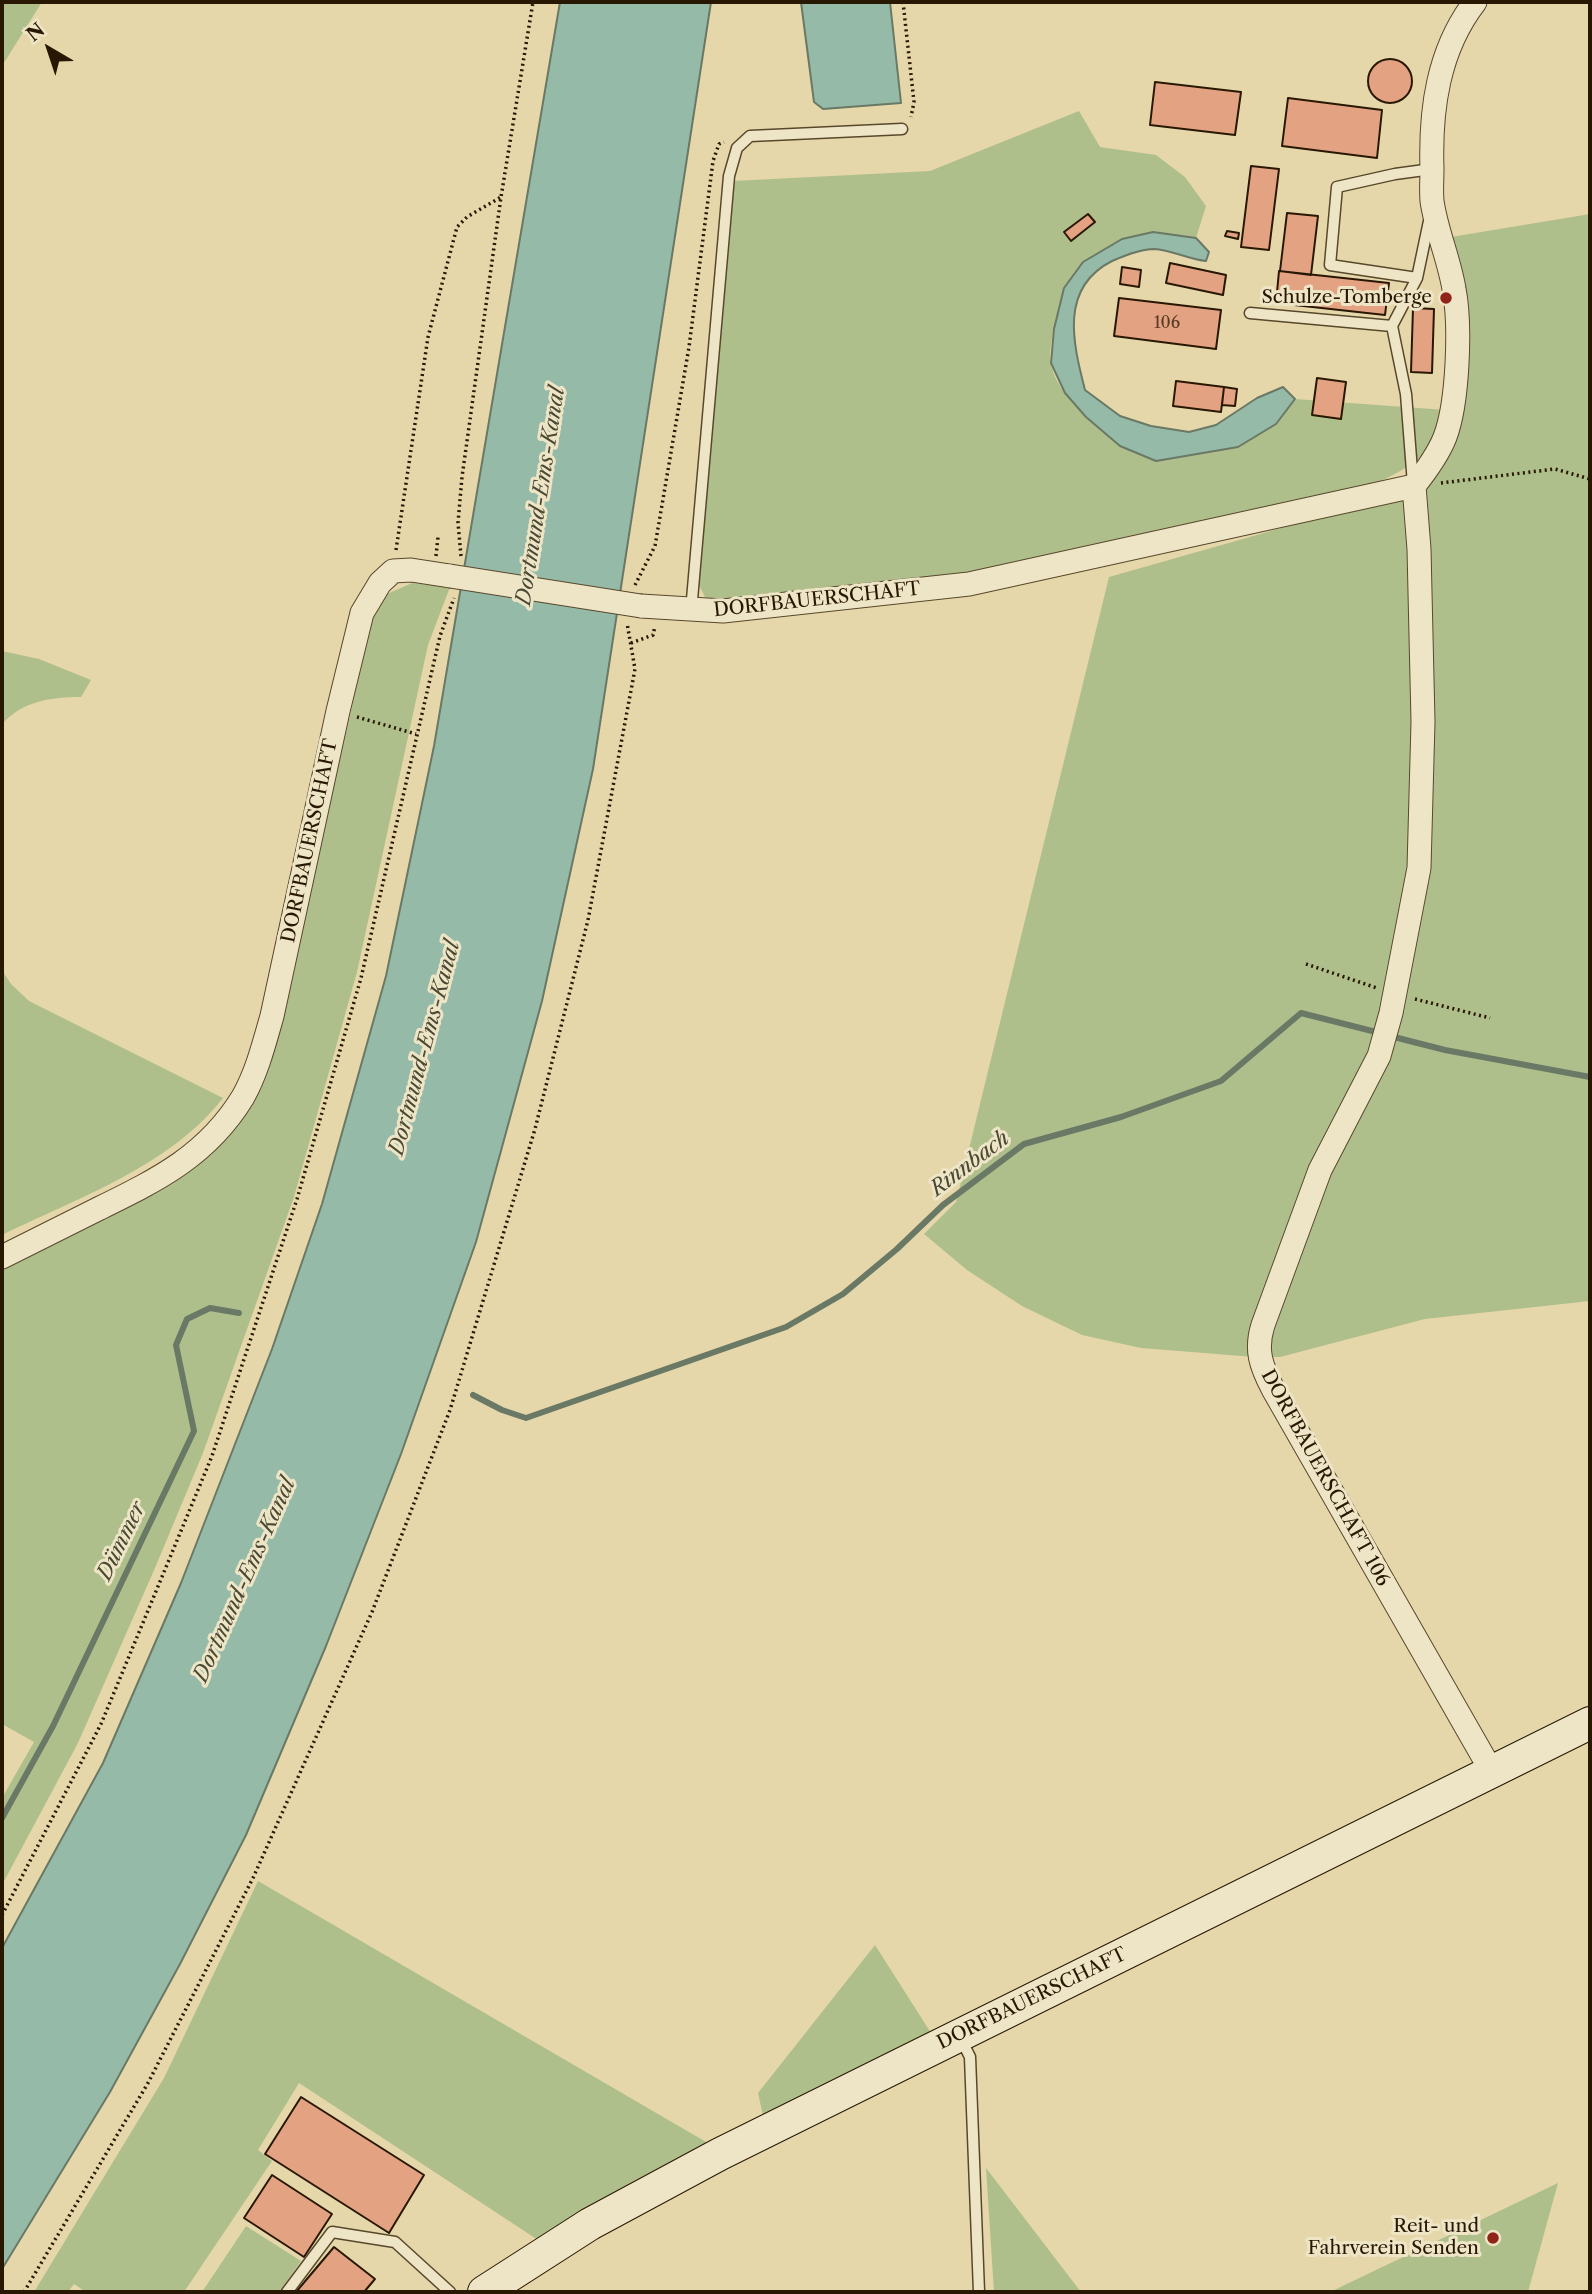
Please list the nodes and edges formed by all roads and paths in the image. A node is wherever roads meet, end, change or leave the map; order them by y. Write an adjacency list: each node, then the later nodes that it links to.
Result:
1 (533, 2): 7 (path)
2 (903, 2): 4 (path)
3 (1475, 2): 6 (street)
4 (902, 130): 5 (lane)
5 (750, 136): 16 (path); 17 (lane)
6 (1432, 169): 8 (street); 9 (lane)
7 (501, 197): 14 (path); 15 (path)
8 (1432, 201): 9 (lane); 13 (street)
9 (1417, 278): 11 (lane)
10 (1250, 313): 11 (lane)
11 (1392, 326): 13 (lane)
12 (1590, 479): 13 (path)
13 (1414, 486): 17 (street, DORFBAUERSCHAFT); 24 (street, DORFBAUERSCHAFT 106)
14 (393, 571): 15 (street, DORFBAUERSCHAFT); 20 (street, DORFBAUERSCHAFT)
15 (456, 574): 16 (street, DORFBAUERSCHAFT, bridge); 21 (path)
16 (633, 604): 17 (street, DORFBAUERSCHAFT); 19 (path)
17 (691, 611)
18 (653, 635): 19 (path)
19 (631, 643): 27 (path)
20 (338, 711): 21 (path); 22 (street, DORFBAUERSCHAFT)
21 (417, 735): 25 (path)
22 (2, 1257)
23 (1590, 1723): 24 (street, DORFBAUERSCHAFT)
24 (1492, 1772): 26 (street, DORFBAUERSCHAFT)
25 (2, 1915)
26 (959, 2034): 30 (street, DORFBAUERSCHAFT); 31 (lane)
27 (24, 2292)
28 (287, 2292): 29 (lane)
29 (450, 2292)
30 (484, 2292)
31 (979, 2292)

